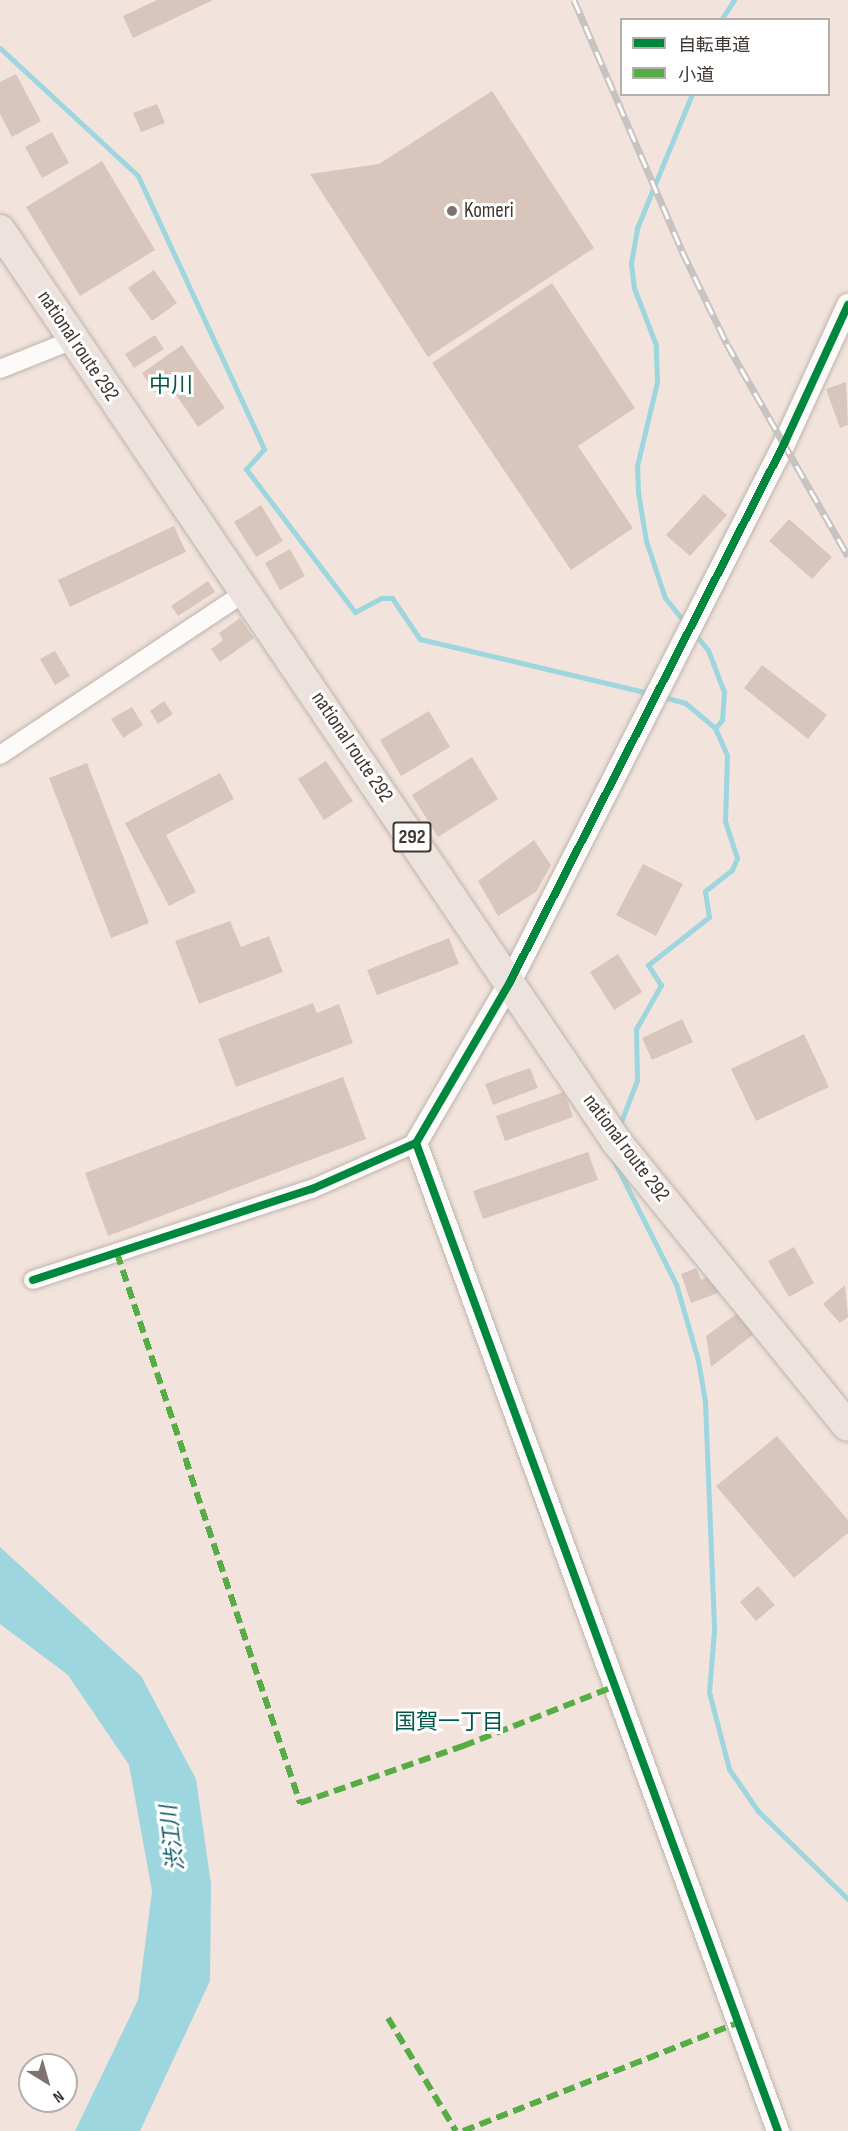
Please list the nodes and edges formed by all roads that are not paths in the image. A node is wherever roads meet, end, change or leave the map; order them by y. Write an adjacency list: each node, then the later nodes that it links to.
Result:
1 (0, 230): 3 (highway, national route 292 / 292)
2 (848, 305): 7 (street)
3 (73, 340): 4 (street); 5 (highway, national route 292 / 292)
4 (0, 369)
5 (247, 591): 6 (street); 7 (highway, national route 292 / 292)
6 (0, 755)
7 (510, 982): 8 (street); 10 (highway, national route 292 / 292)
8 (416, 1143): 9 (street); 11 (street)
9 (33, 1280)
10 (848, 1426)
11 (778, 2131)

